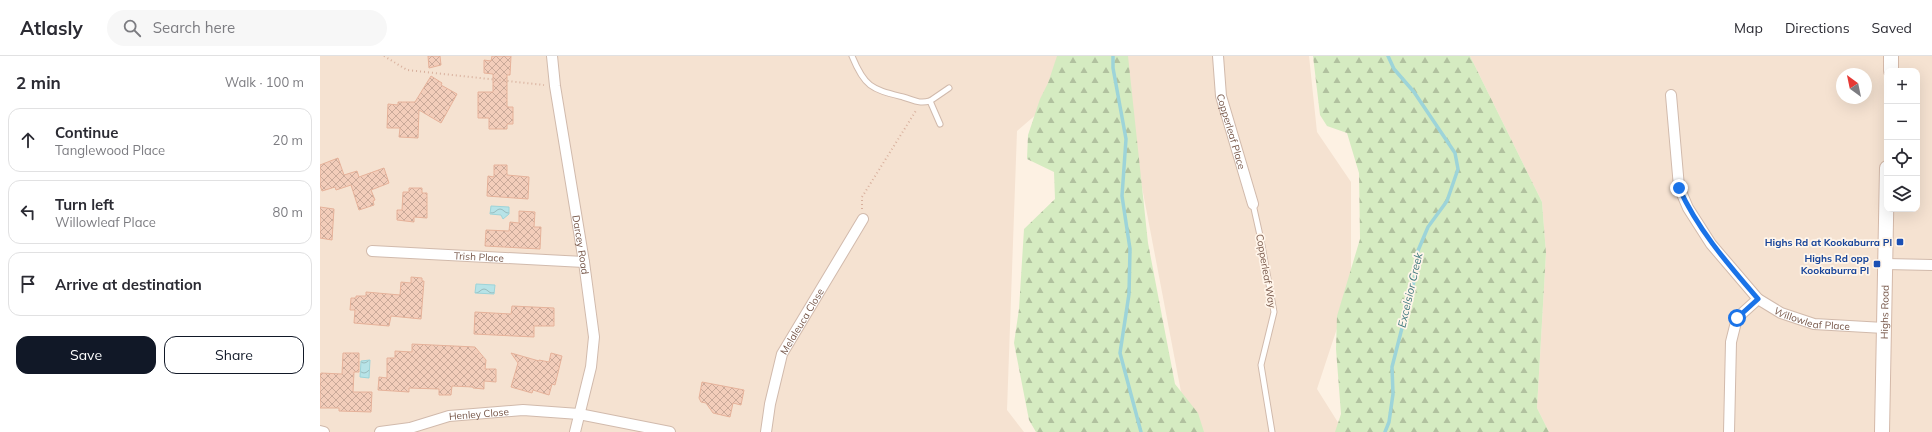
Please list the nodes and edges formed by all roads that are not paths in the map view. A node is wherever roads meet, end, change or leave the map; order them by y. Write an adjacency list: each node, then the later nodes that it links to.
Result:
1 (552, 56): 14 (street, Darcey Road)
2 (852, 56): 8 (lane)
3 (1218, 56): 11 (street, Copperleaf Place)
4 (1891, 56): 5 (street)
5 (1891, 68)
6 (949, 88): 8 (lane)
7 (1671, 95): 17 (street, Willowleaf Place)
8 (930, 101): 9 (lane)
9 (940, 124)
10 (1887, 176): 15 (street, Highs Road)
11 (1253, 204): 26 (lane, Copperleaf Way)
12 (862, 220): 25 (street, Melaleuca Close)
13 (372, 251): 14 (street, Trish Place)
14 (584, 262): 19 (street, Darcey Road)
15 (1886, 264): 16 (street); 18 (street, Highs Road)
16 (1932, 265)
17 (1758, 299): 18 (street, Willowleaf Place); 27 (street)
18 (1884, 328): 28 (street, Highs Road)
19 (579, 414): 22 (street, Henley Close); 23 (street, Darcey Road); 24 (street, Henley Close)
20 (320, 431): 21 (street)
21 (324, 432)
22 (380, 432)
23 (575, 432)
24 (670, 432)
25 (766, 432)
26 (1272, 432)
27 (1728, 432)
28 (1882, 432)

